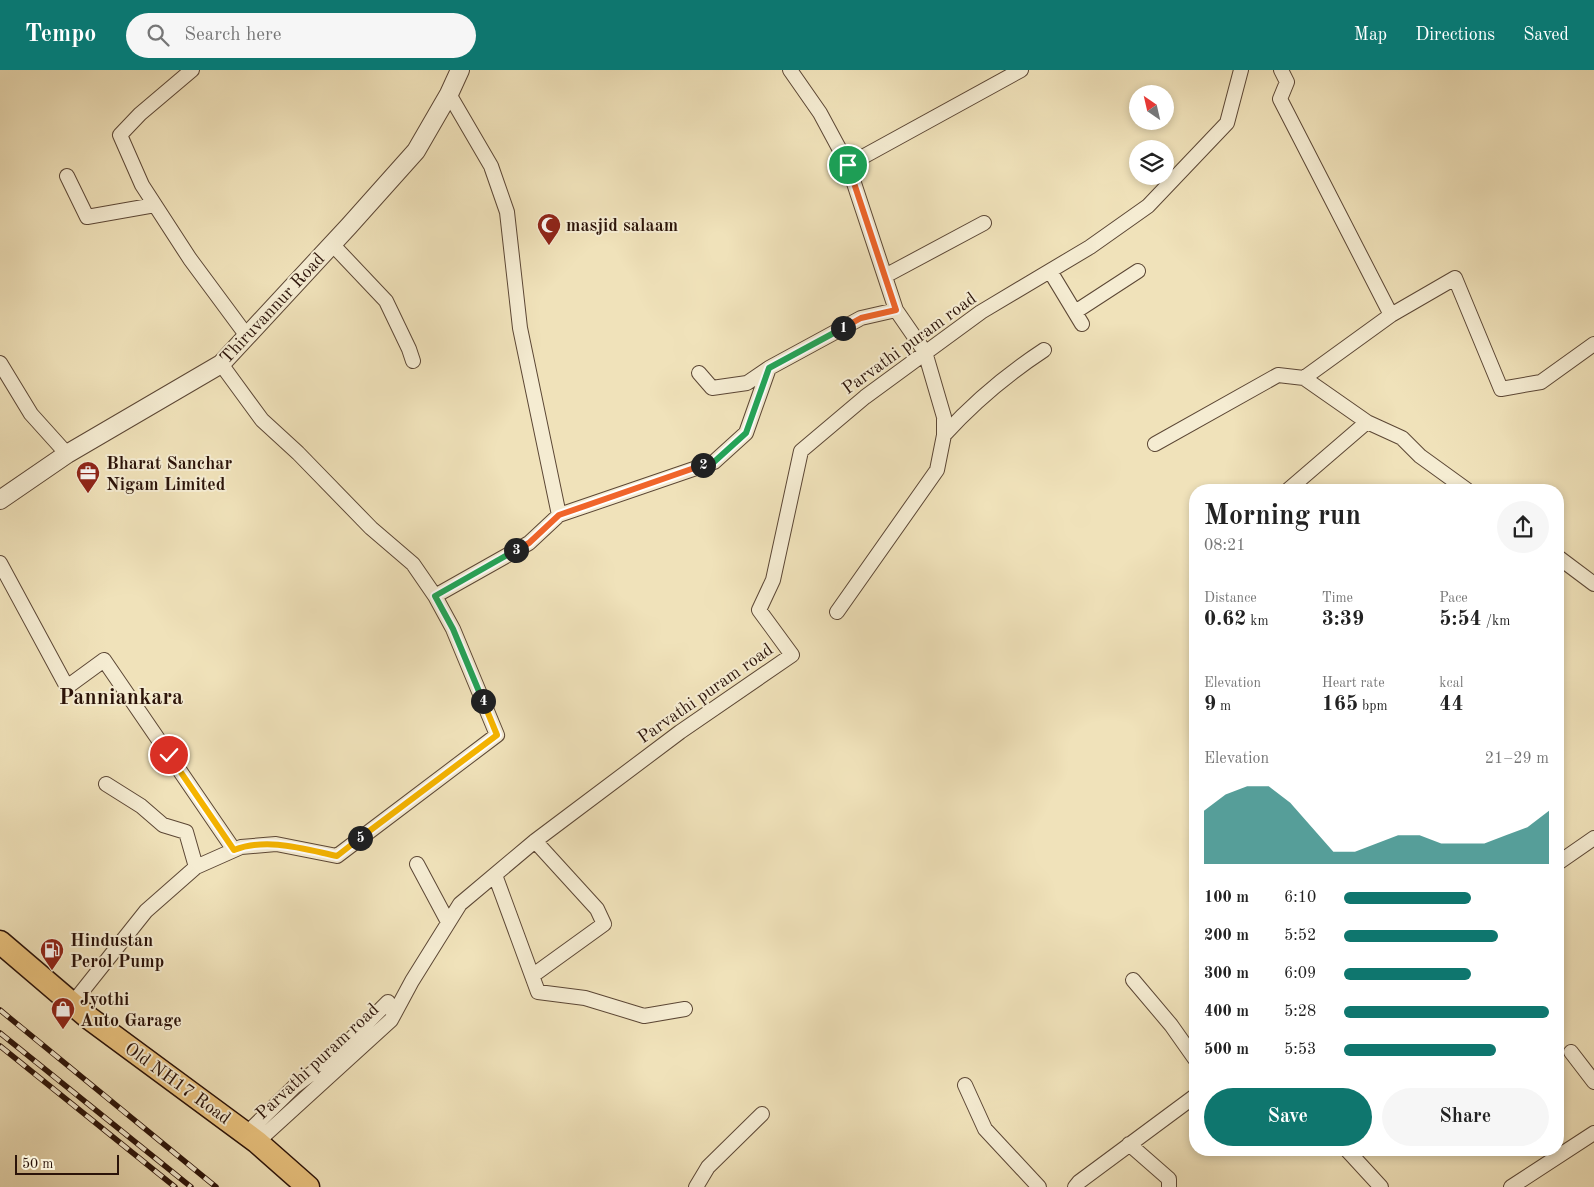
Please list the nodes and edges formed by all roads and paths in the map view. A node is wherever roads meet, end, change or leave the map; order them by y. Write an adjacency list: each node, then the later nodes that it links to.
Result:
1 (192, 70): 10 (street)
2 (460, 70): 7 (street, Thiruvannur Road)
3 (790, 70): 8 (street)
4 (1021, 70): 8 (street)
5 (1241, 70): 13 (street, Parvathi puram road)
6 (1281, 70): 17 (street)
7 (449, 94): 12 (street, Thiruvannur Road); 35 (street)
8 (848, 165): 15 (street)
9 (67, 176): 10 (street)
10 (155, 205): 18 (street)
11 (984, 223): 15 (street)
12 (332, 244): 18 (street, Thiruvannur Road); 22 (street)
13 (1050, 271): 14 (street); 21 (street, Parvathi puram road)
14 (1138, 272)
15 (885, 276): 16 (street)
16 (896, 310): 21 (street); 25 (street)
17 (1391, 315): 19 (street); 27 (street)
18 (247, 336): 24 (street, Thiruvannur Road)
19 (1594, 344)
20 (1044, 350): 29 (street)
21 (925, 352): 29 (street); 43 (street, Parvathi puram road)
22 (413, 361)
23 (0, 363): 31 (street)
24 (221, 364): 31 (street, Thiruvannur Road); 39 (street)
25 (769, 368): 26 (street); 35 (street)
26 (699, 373)
27 (1304, 378): 28 (street); 30 (street)
28 (1367, 422): 32 (street); 33 (street)
29 (944, 435): 40 (street)
30 (1155, 444)
31 (67, 454): 34 (street, Thiruvannur Road)
32 (1295, 484)
33 (1459, 484)
34 (0, 500)
35 (559, 515): 39 (street)
36 (1564, 562): 38 (street)
37 (0, 563): 44 (street)
38 (1594, 584)
39 (435, 596): 44 (street)
40 (837, 612)
41 (106, 784): 47 (street)
42 (1594, 838): 45 (street)
43 (535, 841): 48 (street, Parvathi puram road); 51 (street)
44 (234, 850): 47 (street)
45 (1564, 859)
46 (416, 864): 49 (street)
47 (196, 867): 54 (street)
48 (494, 875): 49 (street, Parvathi puram road); 51 (street)
49 (448, 922): 63 (street, Parvathi puram road)
50 (0, 942): 54 (main road, Old NH17 Road)
51 (532, 976): 55 (street)
52 (1133, 980): 56 (street)
53 (388, 1002): 63 (street)
54 (72, 1004): 63 (main road, Old NH17 Road)
55 (684, 1009)
56 (1189, 1050)
57 (1572, 1052): 58 (street)
58 (1594, 1082)
59 (965, 1085): 70 (street)
60 (1189, 1100): 64 (street)
61 (762, 1114): 69 (street)
62 (1594, 1133): 65 (street)
63 (252, 1138): 68 (main road, Old NH17 Road)
64 (1129, 1144): 71 (street); 72 (street)
65 (1564, 1153)
66 (1353, 1156): 73 (street)
67 (1559, 1156): 74 (street)
68 (308, 1187)
69 (696, 1187)
70 (1039, 1187)
71 (1075, 1187)
72 (1170, 1187)
73 (1381, 1187)
74 (1511, 1187)

